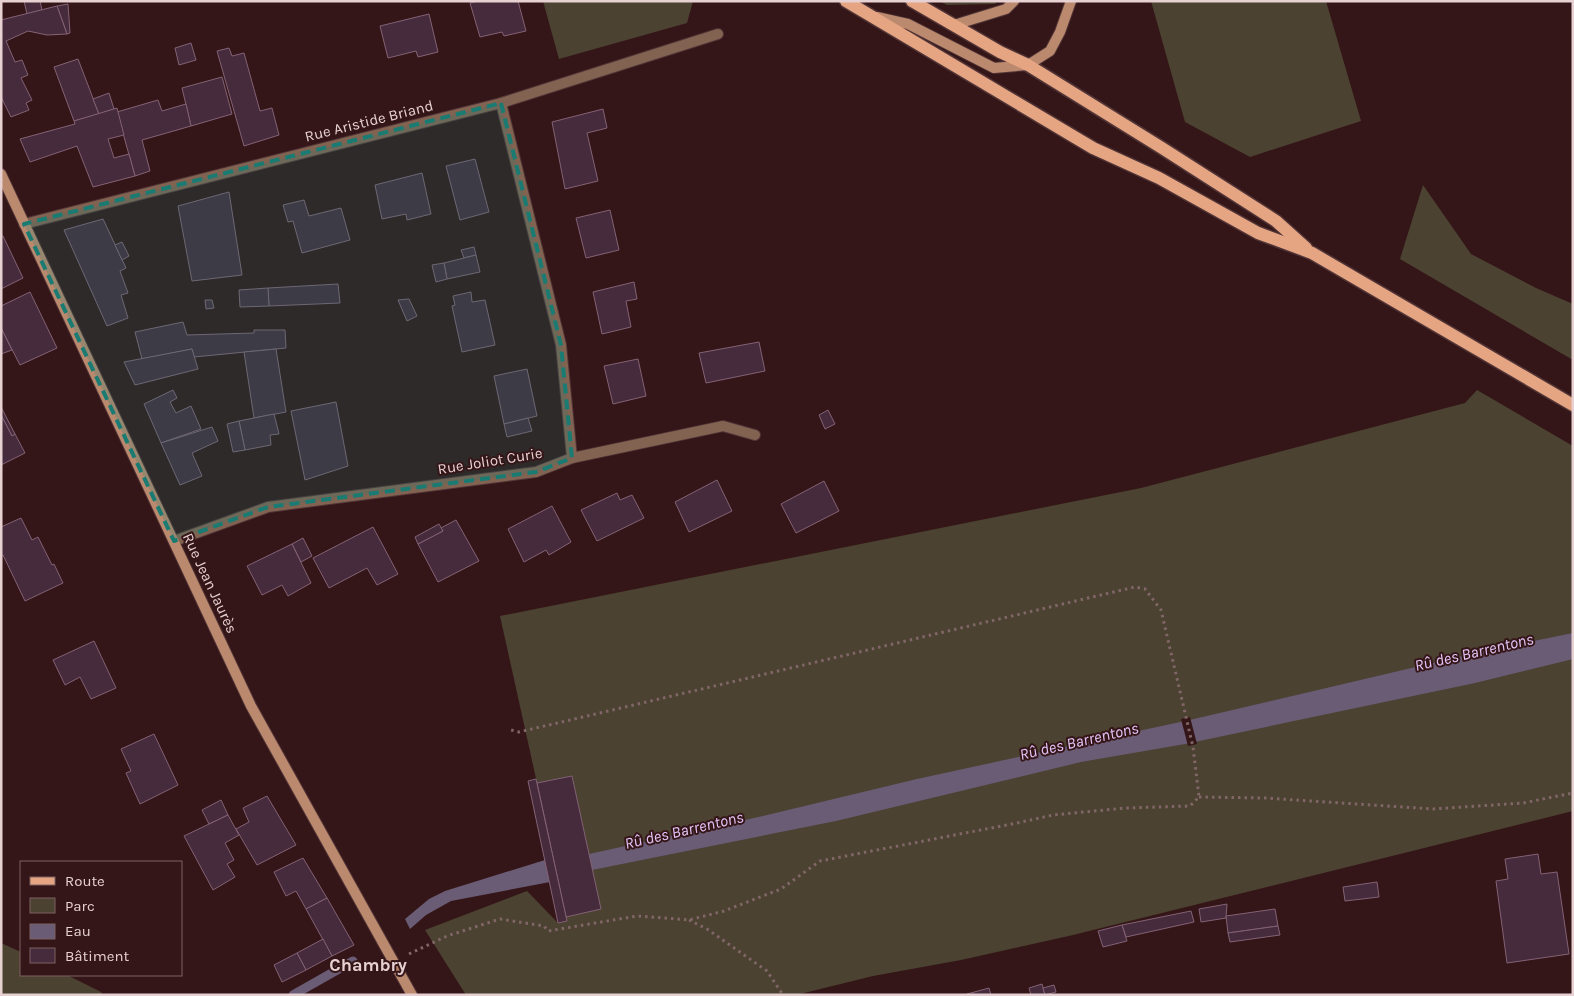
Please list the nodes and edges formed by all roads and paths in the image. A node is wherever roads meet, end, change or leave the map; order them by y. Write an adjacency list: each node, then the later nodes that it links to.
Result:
1 (846, 1): 5 (main road)
2 (912, 1): 6 (main road)
3 (1014, 1): 6 (main road)
4 (1070, 1): 8 (main road)
5 (871, 16): 8 (main road); 12 (main road)
6 (954, 25): 8 (main road)
7 (718, 34): 9 (street, Rue Aristide Briand)
8 (1028, 65): 12 (main road)
9 (501, 102): 11 (street, Rue Aristide Briand); 15 (street)
10 (1, 174): 11 (main road, Rue Jean Jaurès)
11 (24, 224): 16 (main road, Rue Jean Jaurès)
12 (1312, 252): 13 (main road)
13 (1573, 405)
14 (755, 435): 15 (street, Rue Joliot Curie)
15 (572, 458): 16 (street, Rue Joliot Curie)
16 (174, 541): 21 (main road, Rue Jean Jaurès)
17 (512, 730): 19 (path)
18 (1573, 794): 19 (path)
19 (1199, 797): 20 (path)
20 (689, 920): 21 (path); 23 (path)
21 (393, 962): 22 (main road, Rue Jean Jaurès)
22 (412, 995)
23 (783, 995)

